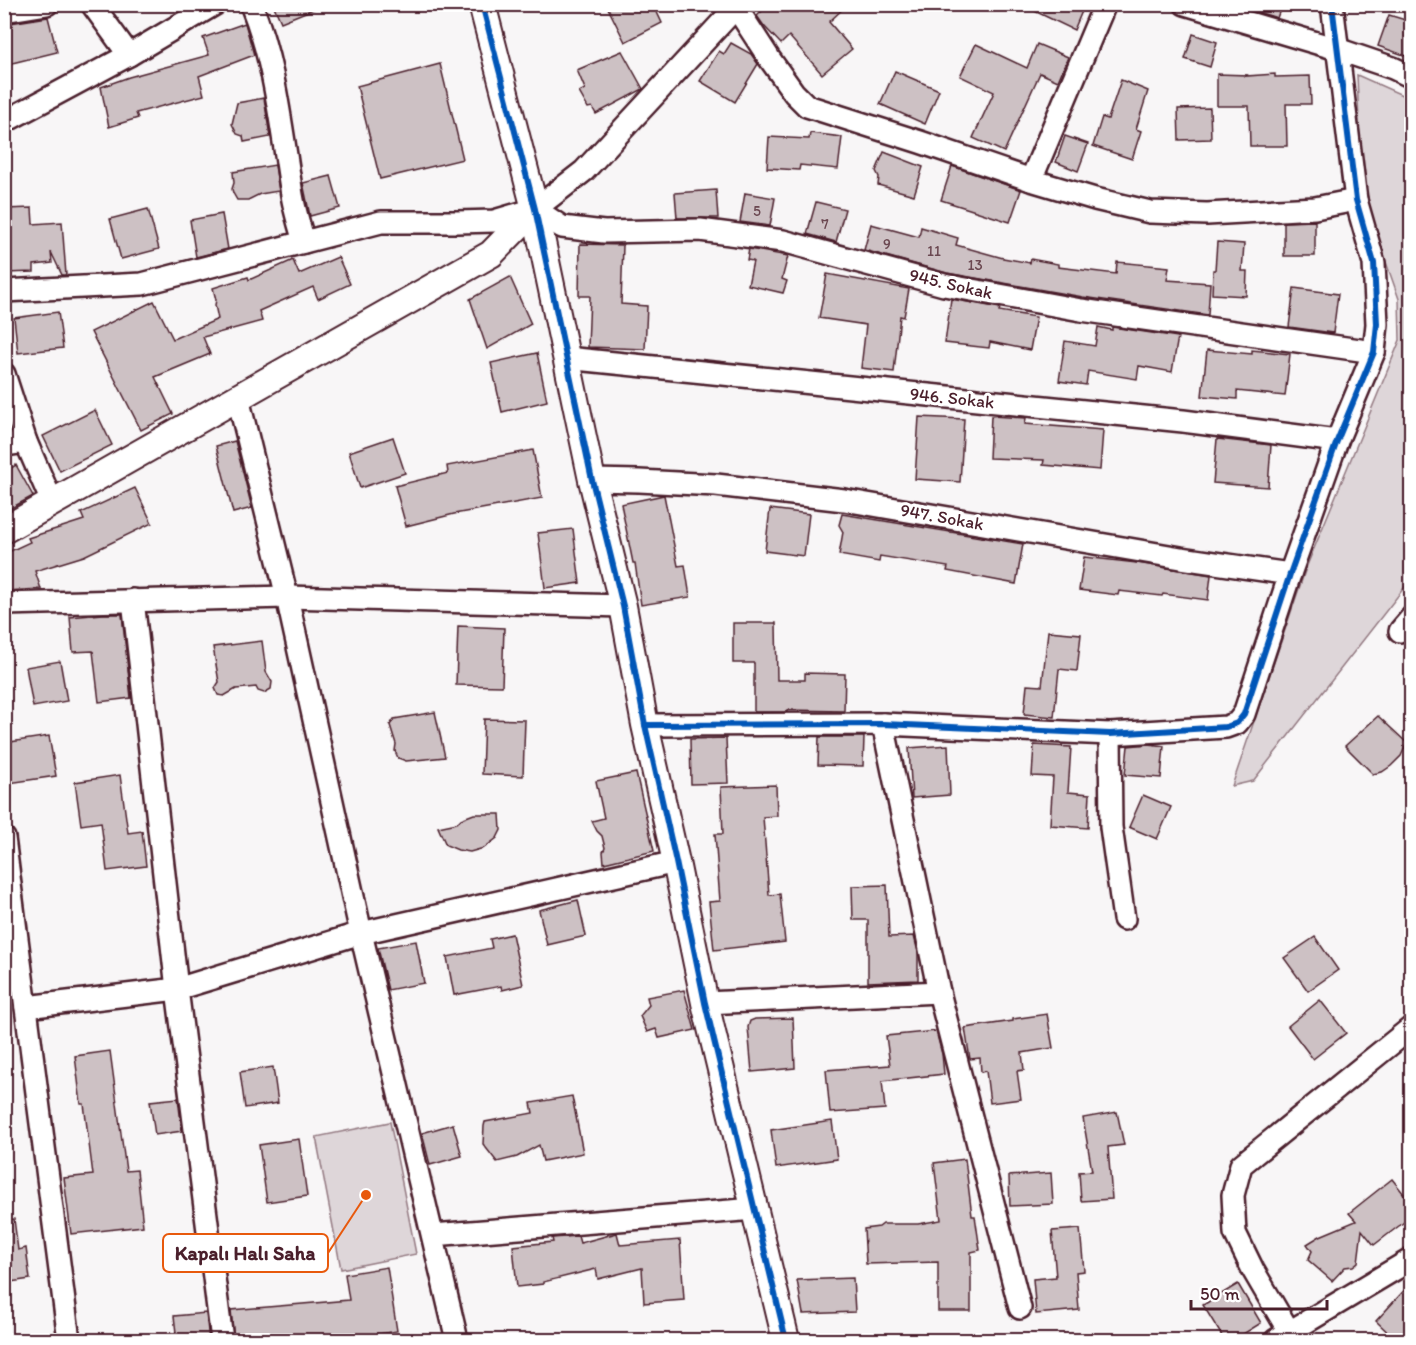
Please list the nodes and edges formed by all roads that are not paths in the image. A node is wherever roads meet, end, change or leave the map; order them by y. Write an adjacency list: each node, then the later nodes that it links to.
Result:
1 (47, 4): 10 (street)
2 (92, 4): 12 (street)
3 (215, 4): 12 (street)
4 (251, 4): 18 (street)
5 (482, 4): 17 (street)
6 (1106, 4): 15 (street)
7 (1185, 4): 11 (street)
8 (1332, 4): 11 (street)
9 (736, 6): 15 (street); 17 (street)
10 (4, 11)
11 (1337, 49): 13 (street); 16 (street)
12 (129, 55): 14 (street)
13 (1412, 77)
14 (4, 122)
15 (1031, 180): 16 (street)
16 (1356, 200): 20 (street)
17 (535, 209): 18 (street); 20 (street, 945. Sokak); 21 (street); 23 (street)
18 (304, 242): 19 (street)
19 (4, 291)
20 (1374, 352): 24 (street)
21 (566, 358): 24 (street, 946. Sokak); 27 (street)
22 (4, 374): 25 (street)
23 (238, 398): 28 (street); 31 (street)
24 (1337, 441): 30 (street)
25 (26, 442): 26 (street); 28 (street)
26 (4, 445)
27 (592, 480): 30 (street, 947. Sokak); 34 (street)
28 (52, 502): 29 (street)
29 (4, 530)
30 (1290, 574): 37 (street)
31 (287, 597): 32 (street); 34 (street); 41 (street)
32 (133, 600): 33 (street); 42 (street)
33 (4, 604)
34 (623, 606): 36 (street)
35 (883, 724): 36 (street); 37 (street); 43 (street)
36 (645, 725): 39 (street)
37 (1110, 734): 40 (street)
38 (4, 838): 45 (street)
39 (676, 862): 41 (street); 44 (street)
40 (1125, 919)
41 (361, 933): 42 (street); 48 (street)
42 (177, 989): 45 (street); 53 (street)
43 (939, 992): 44 (street); 50 (street)
44 (705, 1003): 47 (street)
45 (26, 1007): 52 (street)
46 (1412, 1027): 51 (street)
47 (755, 1209): 48 (street); 55 (street)
48 (433, 1235): 54 (street)
49 (1412, 1259): 51 (street)
50 (1020, 1308)
51 (1287, 1338)
52 (69, 1341)
53 (222, 1341)
54 (457, 1341)
55 (786, 1341)

